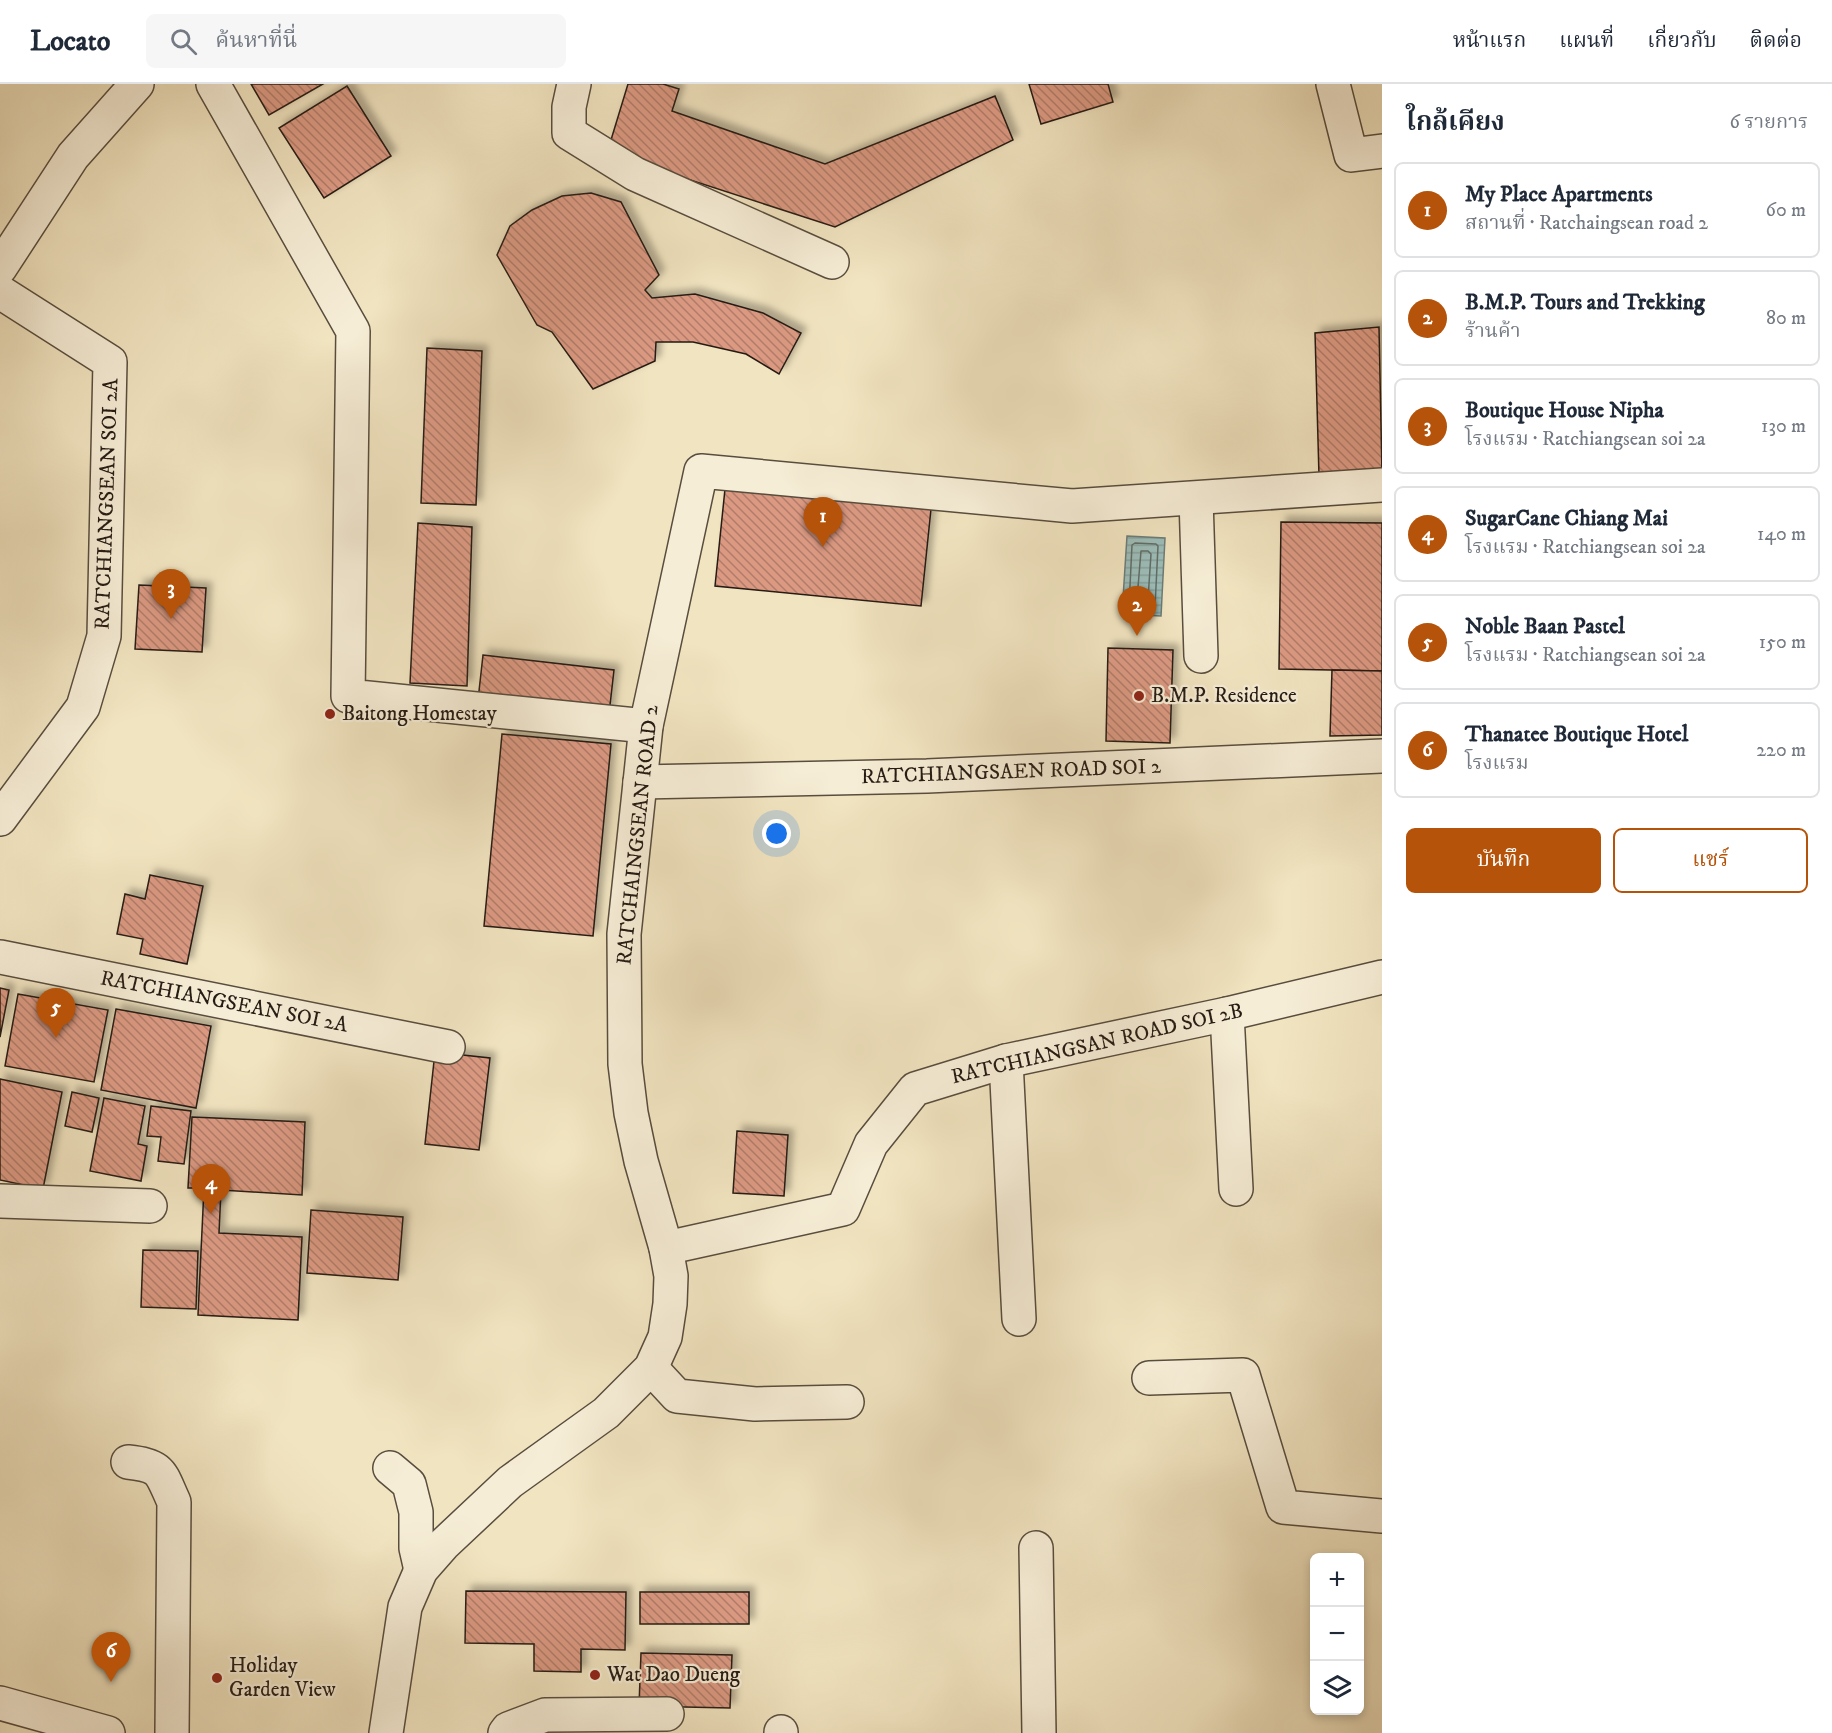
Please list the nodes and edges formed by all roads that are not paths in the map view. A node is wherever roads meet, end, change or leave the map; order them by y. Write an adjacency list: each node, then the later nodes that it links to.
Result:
1 (137, 84): 7 (street)
2 (213, 84): 12 (street)
3 (574, 84): 6 (street)
4 (1333, 84): 5 (street)
5 (1382, 151)
6 (831, 262)
7 (0, 268)
8 (0, 292): 15 (street, RATCHIANGSEAN SOI 2A)
9 (1382, 485): 10 (street)
10 (1196, 499): 11 (street); 12 (street, RATCHAINGSEAN ROAD 2)
11 (1201, 656)
12 (646, 726): 14 (street, RATCHAINGSEAN ROAD 2)
13 (1382, 756): 14 (street, RATCHIANGSAEN ROAD SOI 2)
14 (640, 782): 24 (street, RATCHAINGSEAN ROAD 2)
15 (0, 819)
16 (0, 957): 19 (street, RATCHIANGSEAN SOI 2A)
17 (1382, 977): 18 (street, RATCHIANGSAN ROAD SOI 2B)
18 (1227, 1014): 20 (street, RATCHIANGSAN ROAD SOI 2B); 21 (street)
19 (448, 1047)
20 (1006, 1061): 24 (street, RATCHIANGSAN ROAD SOI 2B); 25 (street)
21 (1236, 1189)
22 (0, 1201): 23 (street)
23 (150, 1206)
24 (666, 1248): 26 (street, RATCHAINGSEAN ROAD 2)
25 (1020, 1319)
26 (651, 1368): 28 (street); 33 (street, RATCHAINGSEAN ROAD 2)
27 (1149, 1378): 31 (street)
28 (847, 1402)
29 (128, 1462): 37 (street)
30 (390, 1468): 33 (street)
31 (1382, 1516)
32 (1036, 1548): 40 (street)
33 (421, 1570): 38 (street, RATCHAINGSEAN ROAD 2)
34 (0, 1703): 36 (street)
35 (667, 1714): 39 (street)
36 (108, 1733)
37 (172, 1733)
38 (386, 1733)
39 (505, 1733)
40 (1039, 1733)

